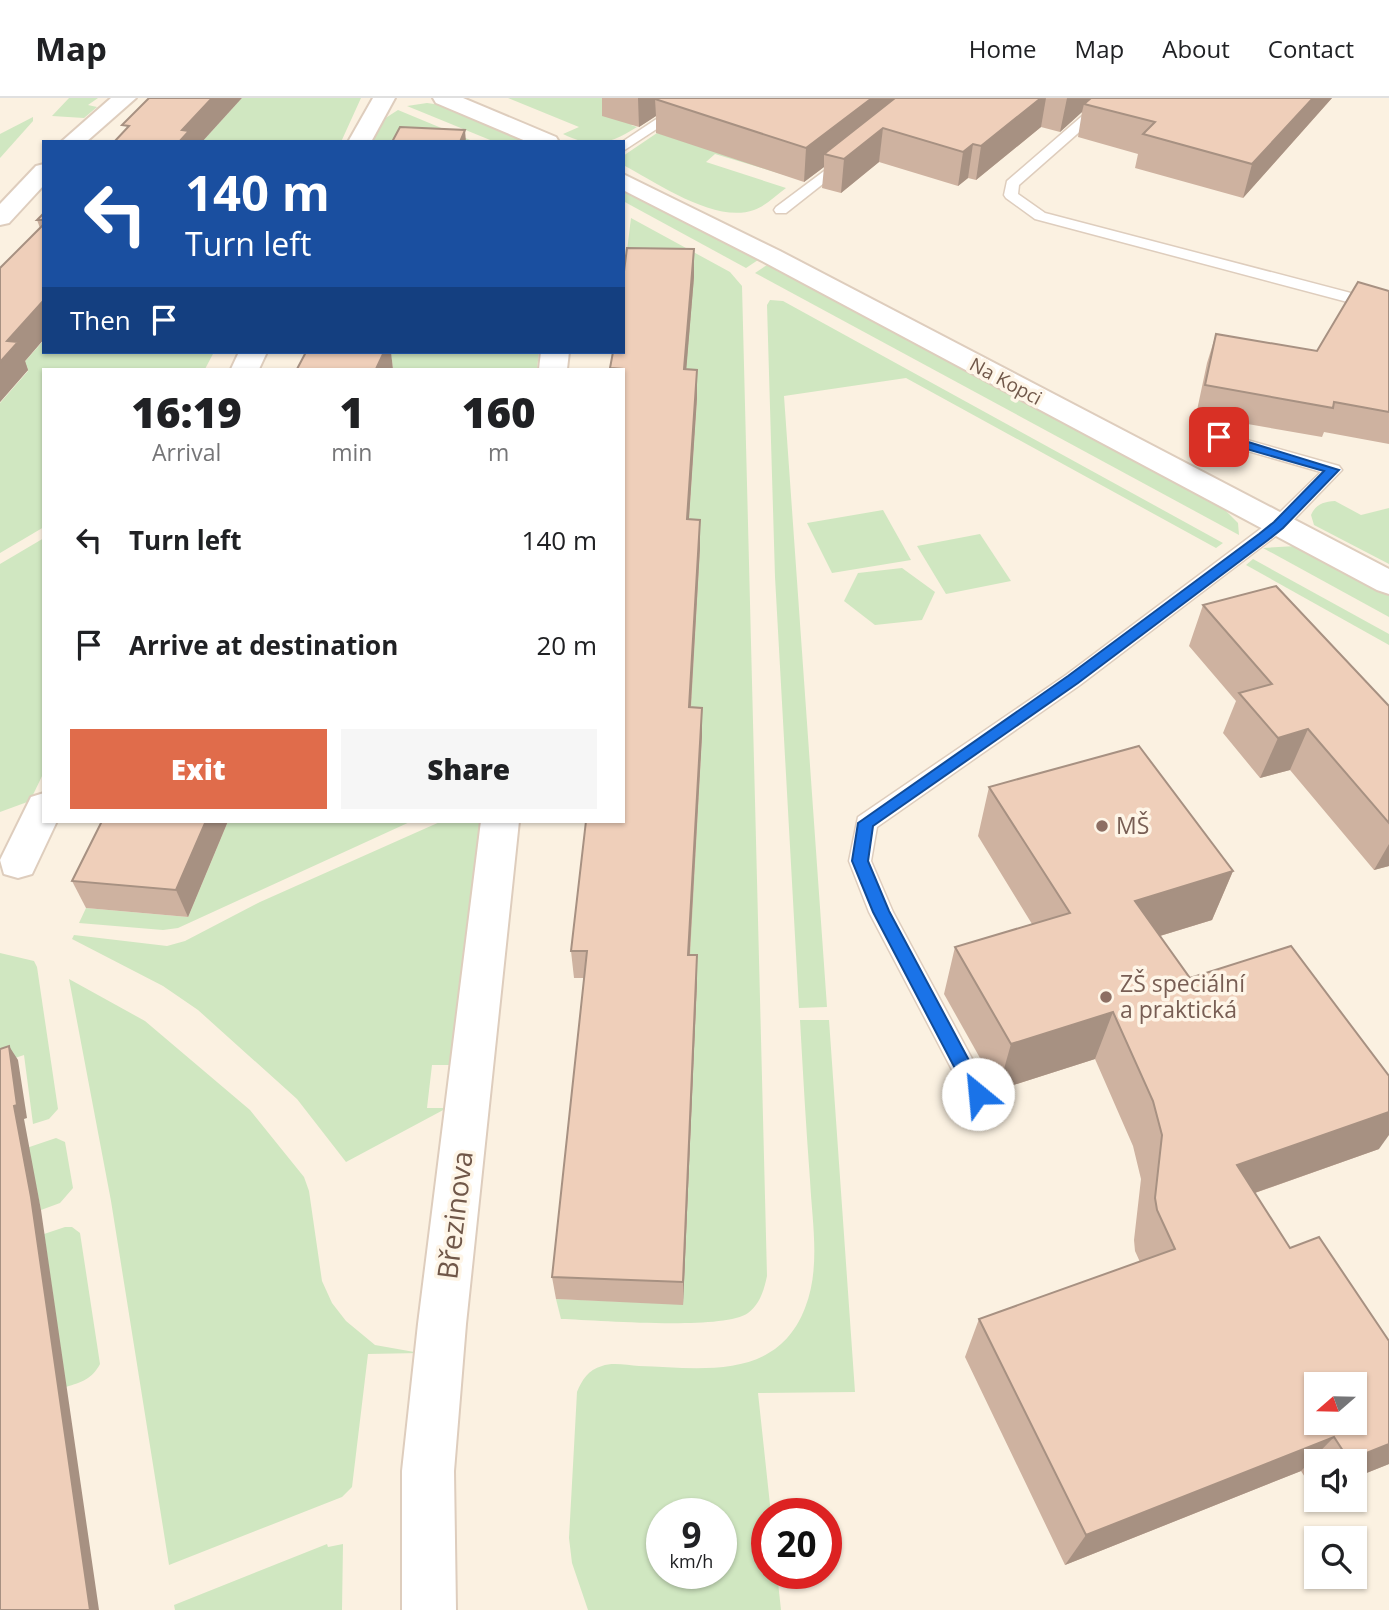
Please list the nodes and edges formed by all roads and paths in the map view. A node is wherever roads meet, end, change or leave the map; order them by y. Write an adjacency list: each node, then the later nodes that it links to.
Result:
1 (125, 98): 6 (street)
2 (384, 98): 7 (street)
3 (444, 98): 8 (street)
4 (697, 98): 9 (lane)
5 (1111, 98): 15 (lane)
6 (74, 140)
7 (360, 140)
8 (543, 140)
9 (625, 145)
10 (857, 150): 13 (lane)
11 (42, 173): 14 (street)
12 (625, 182): 17 (street, Na Kopci)
13 (781, 210)
14 (0, 218)
15 (1389, 308)
16 (1219, 437): 17 (lane)
17 (1278, 525): 18 (street, Na Kopci); 22 (lane)
18 (1389, 583)
19 (42, 811): 21 (street)
20 (500, 823): 23 (street, Březinova)
21 (18, 863)
22 (978, 1094)
23 (429, 1610)

